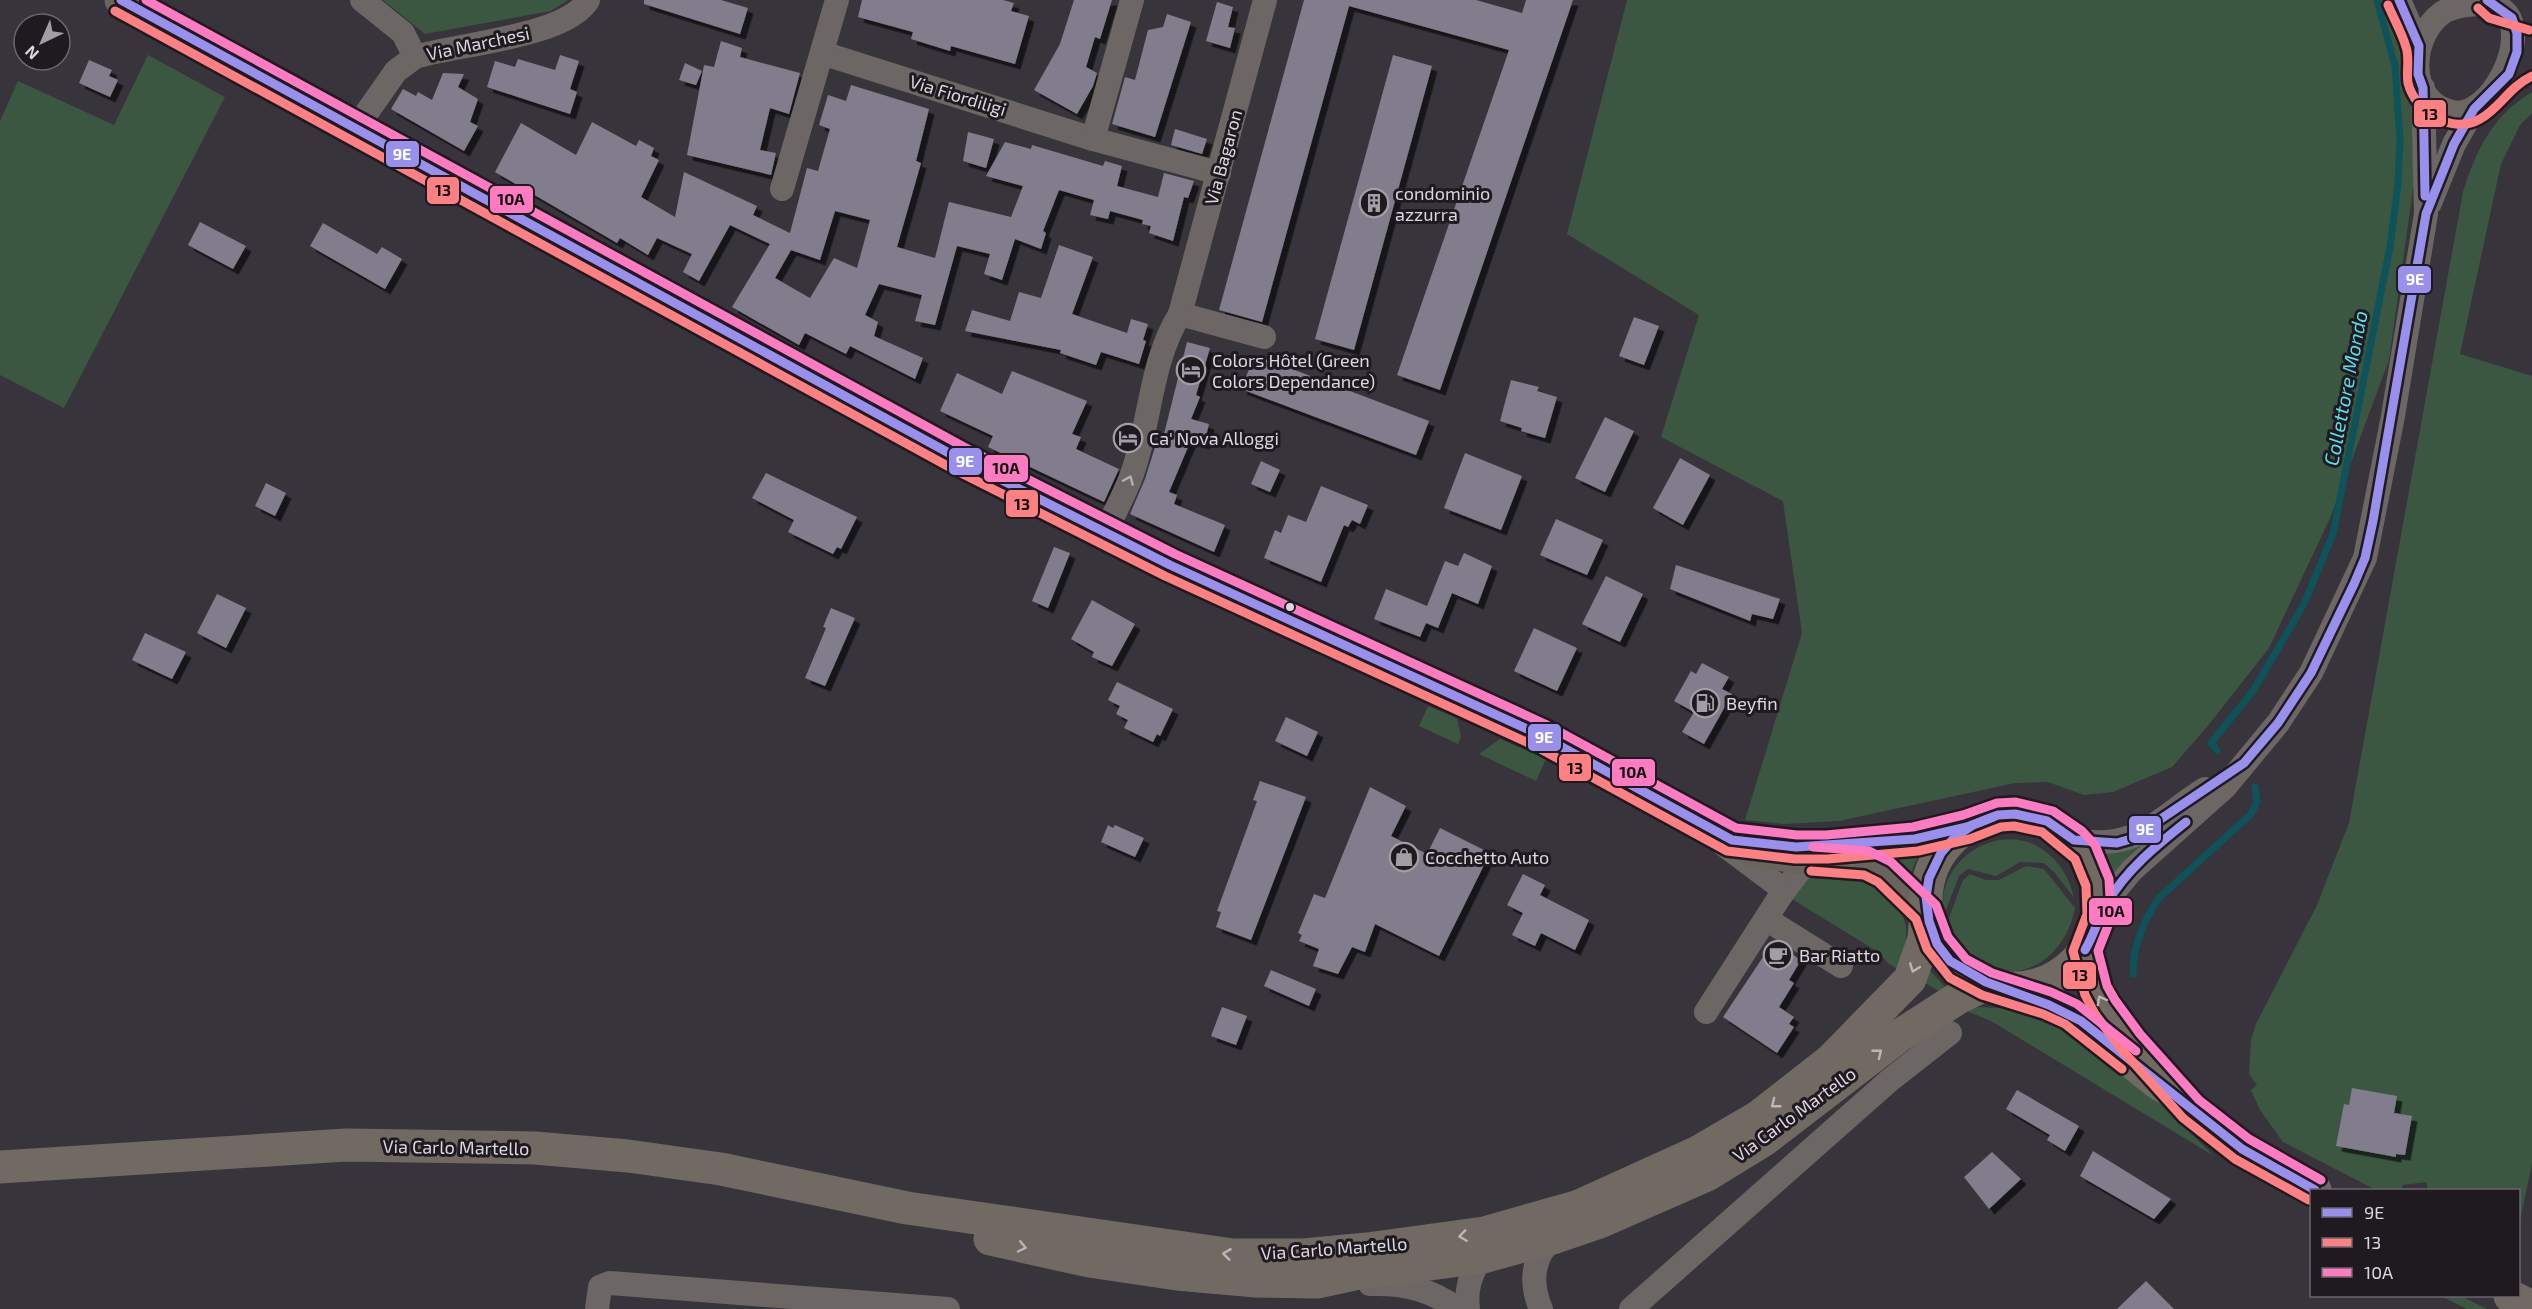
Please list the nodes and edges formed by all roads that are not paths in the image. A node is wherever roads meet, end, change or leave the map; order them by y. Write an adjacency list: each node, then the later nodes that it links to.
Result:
1 (121, 0): 17 (main road)
2 (362, 0): 12 (street)
3 (588, 0): 12 (street, Via Marchesi)
4 (837, 0): 11 (street)
5 (1132, 0): 18 (street)
6 (1265, 0): 19 (street, Via Bagaron)
7 (2399, 0): 10 (street)
8 (2494, 6): 9 (street); 10 (street); 14 (street)
9 (2532, 18)
10 (2418, 46): 15 (street)
11 (822, 53): 18 (street, Via Fiordiligi); 20 (street)
12 (415, 57): 17 (street, Via Marchesi)
13 (2532, 62): 14 (street)
14 (2509, 74): 16 (street)
15 (2423, 88): 16 (street); 21 (street)
16 (2474, 109): 21 (street)
17 (356, 128): 24 (main road)
18 (1093, 139): 19 (street, Via Fiordiligi)
19 (1219, 173): 22 (street, Via Bagaron)
20 (782, 189)
21 (2426, 214): 25 (street)
22 (1180, 314): 23 (street); 24 (street, Via Bagaron, one-way to 22)
23 (1264, 337)
24 (1105, 533): 27 (main road)
25 (2244, 763): 28 (street); 32 (street)
26 (1967, 827): 27 (main road); 28 (main road); 31 (main road)
27 (1719, 833): 29 (main road); 30 (street)
28 (2074, 840): 32 (main road)
29 (1818, 859): 30 (street); 31 (main road)
30 (1782, 895): 33 (street)
31 (1926, 912): 36 (main road); 40 (main road, Via Carlo Martello, one-way to 40)
32 (2099, 916): 34 (main road)
33 (1766, 919): 35 (street); 37 (street)
34 (2085, 950): 36 (main road); 39 (main road, one-way to 34)
35 (1841, 966)
36 (1995, 986): 39 (main road); 44 (main road, Via Carlo Martello, one-way to 36)
37 (1706, 1012)
38 (1950, 1033): 54 (street, Via Carlo Martello)
39 (2192, 1109): 42 (main road)
40 (1742, 1126): 43 (main road, Via Carlo Martello, one-way to 43); 45 (street, Via Carlo Martello)
41 (0, 1167): 43 (main road, Via Carlo Martello)
42 (2312, 1189)
43 (907, 1208): 46 (main road, Via Carlo Martello, one-way to 46)
44 (1556, 1237): 45 (main road, Via Carlo Martello); 49 (street)
45 (1483, 1257): 46 (main road, Via Carlo Martello); 53 (street, Via Carlo Martello)
46 (1317, 1282): 52 (street, Via Carlo Martello)
47 (2512, 1297): 48 (main road)
48 (2532, 1307)
49 (1541, 1308)
50 (597, 1309): 51 (street)
51 (948, 1309)
52 (1458, 1309)
53 (1468, 1309)
54 (1631, 1309)

